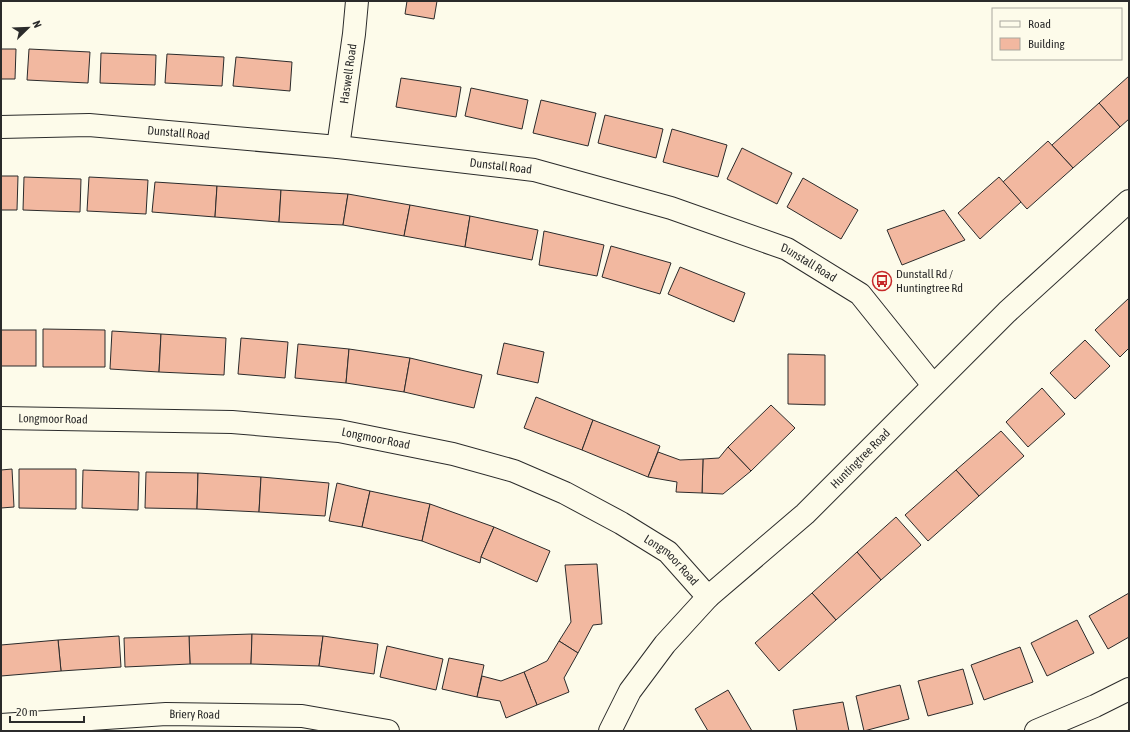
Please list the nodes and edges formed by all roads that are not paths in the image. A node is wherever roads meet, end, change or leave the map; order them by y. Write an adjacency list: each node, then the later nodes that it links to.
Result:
1 (357, 1): 3 (street, Haswell Road)
2 (1, 127): 3 (street, Dunstall Road)
3 (338, 147): 5 (street, Dunstall Road)
4 (1129, 201): 5 (street, Huntingtree Road)
5 (933, 386): 7 (street, Huntingtree Road)
6 (1, 418): 7 (street, Longmoor Road)
7 (708, 597): 11 (street, Huntingtree Road)
8 (1129, 690): 12 (street)
9 (1, 725): 10 (street, Briery Road)
10 (388, 731)
11 (610, 731)
12 (1036, 731)

